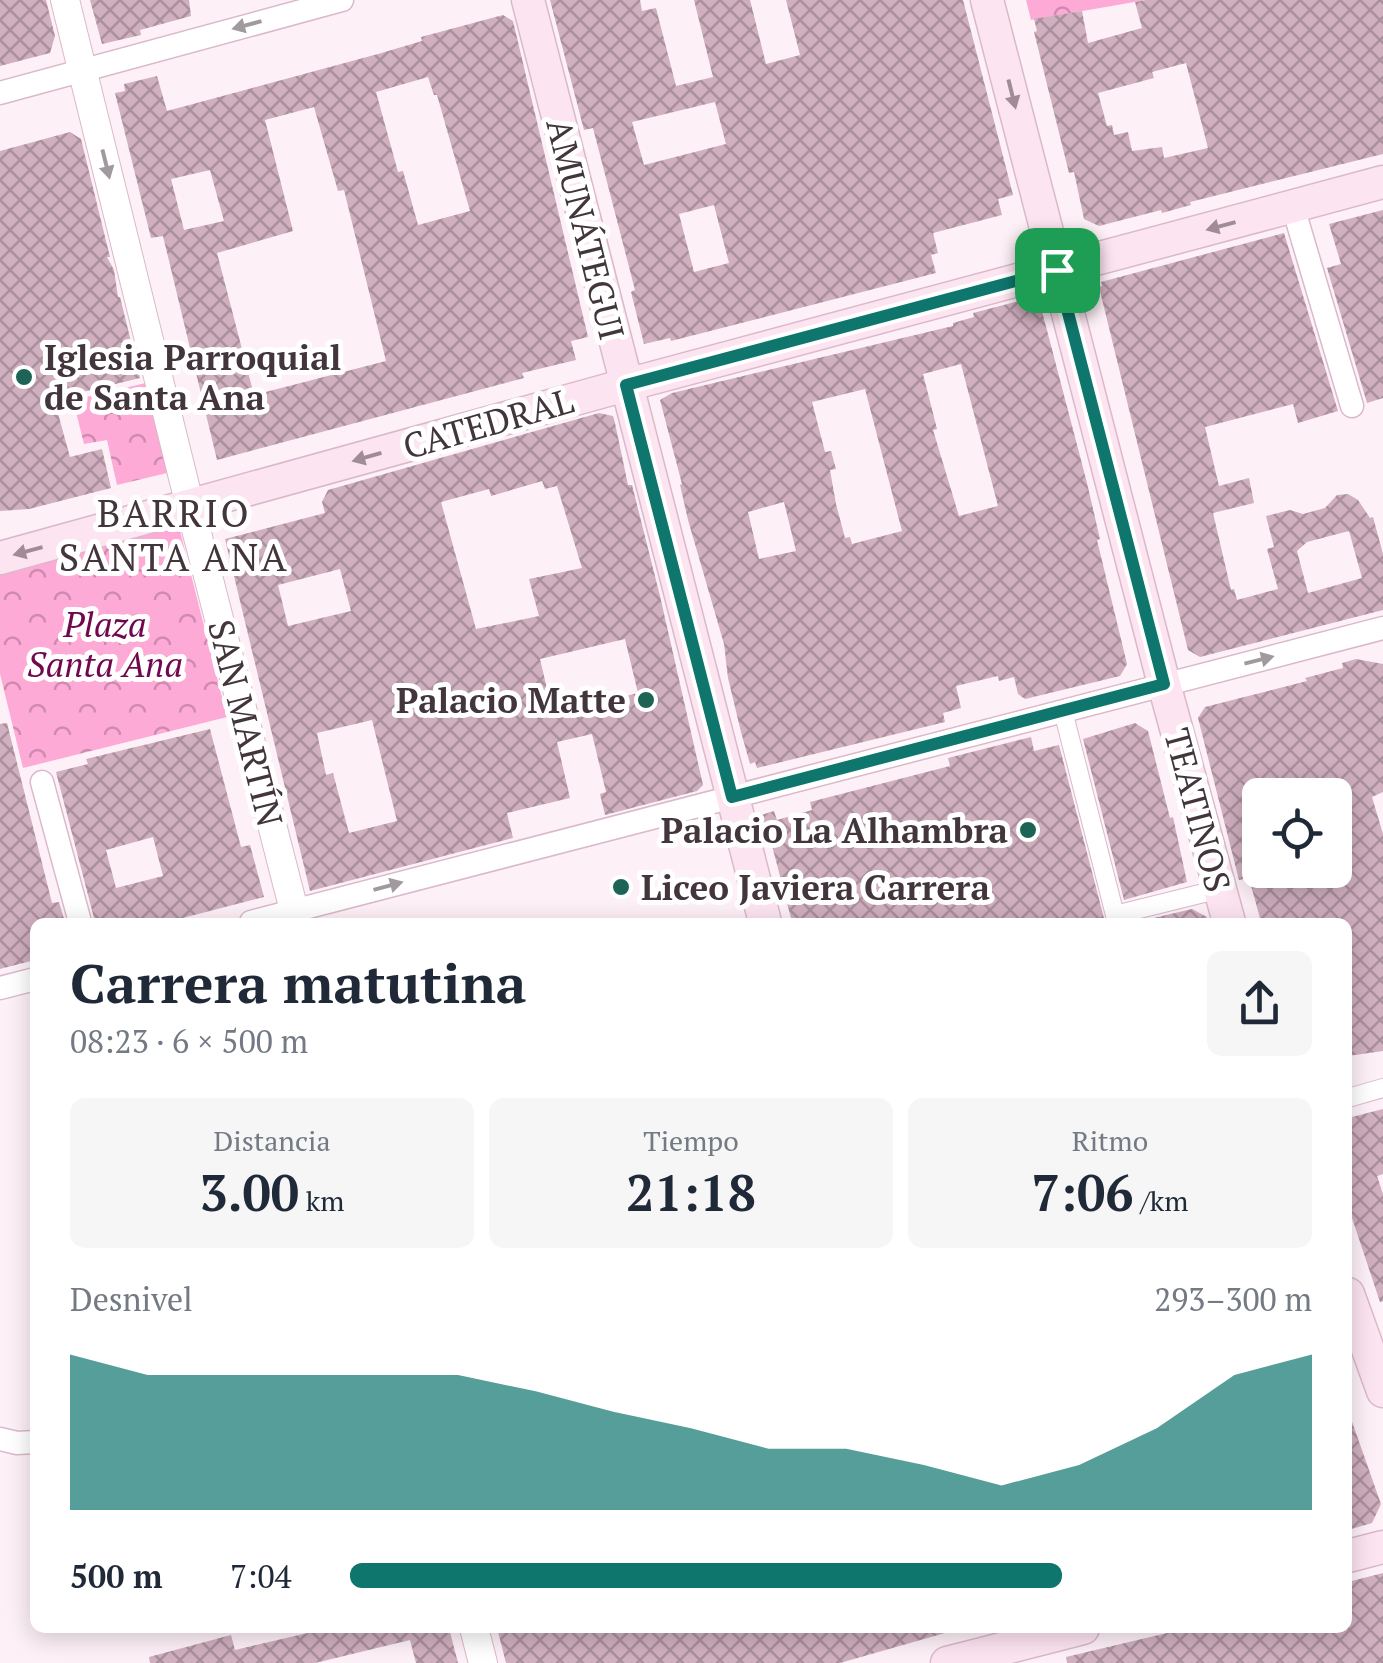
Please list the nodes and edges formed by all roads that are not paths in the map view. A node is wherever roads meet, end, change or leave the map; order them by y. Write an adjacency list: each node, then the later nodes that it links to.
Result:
1 (65, 0): 5 (street, SAN MARTÍN)
2 (342, 0): 5 (street, one-way to 5)
3 (528, 0): 10 (main road, AMUNÁTEGUI)
4 (987, 0): 9 (main road, TEATINOS, one-way to 9)
5 (83, 69): 6 (street); 12 (street, SAN MARTÍN, one-way to 12)
6 (0, 93)
7 (1383, 182): 8 (main road, CATEDRAL)
8 (1293, 206): 9 (main road, CATEDRAL, one-way to 9); 11 (street)
9 (1057, 270): 10 (main road, CATEDRAL); 15 (main road, TEATINOS)
10 (626, 385): 12 (main road, CATEDRAL, one-way to 12); 18 (main road, AMUNÁTEGUI)
11 (1352, 406)
12 (190, 506): 13 (main road, CATEDRAL, one-way to 13); 20 (street, SAN MARTÍN)
13 (0, 558)
14 (1383, 628): 15 (street, one-way to 14)
15 (1164, 684): 16 (street); 19 (main road, TEATINOS)
16 (1063, 711): 18 (street); 19 (street)
17 (42, 782): 21 (street)
18 (732, 797): 20 (street, one-way to 18); 22 (main road, AMUNÁTEGUI)
19 (1220, 888): 23 (main road, TEATINOS)
20 (296, 917)
21 (79, 918)
22 (764, 918)
23 (1228, 918)
24 (30, 980): 25 (street)
25 (0, 988)
26 (1383, 1088): 27 (street)
27 (1352, 1097)
28 (1352, 1305): 29 (main road)
29 (1383, 1391)
30 (0, 1440): 31 (street)
31 (30, 1443)
32 (1383, 1547): 33 (main road)
33 (1352, 1555)
34 (475, 1633): 37 (street)
35 (1058, 1633): 36 (main road)
36 (987, 1648): 38 (main road)
37 (483, 1663)
38 (947, 1663)

